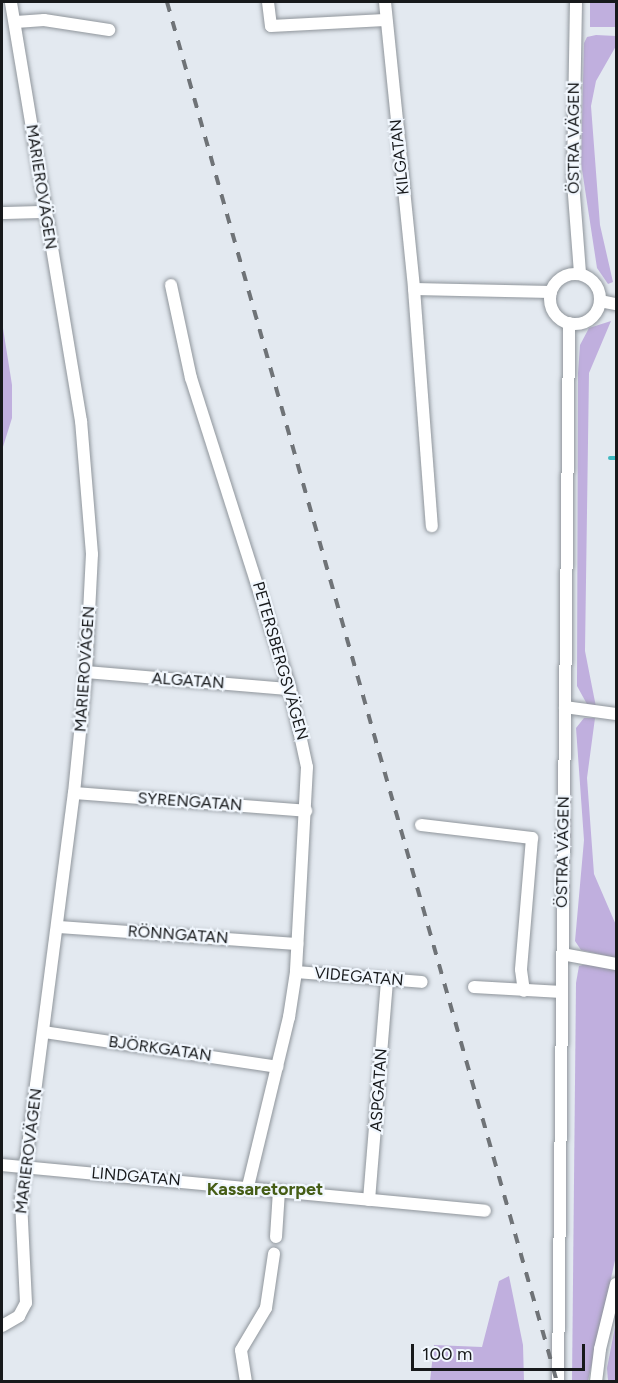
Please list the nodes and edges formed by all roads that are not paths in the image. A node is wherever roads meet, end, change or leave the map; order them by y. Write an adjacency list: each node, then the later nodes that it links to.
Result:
1 (11, 2): 5 (street, MARIEROVÄGEN)
2 (268, 2): 6 (street)
3 (385, 2): 6 (street, KILGATAN)
4 (576, 2): 10 (street, ÖSTRA VÄGEN)
5 (16, 22): 7 (street); 8 (street, MARIEROVÄGEN)
6 (385, 23): 12 (street, KILGATAN)
7 (108, 30)
8 (44, 212): 9 (street); 18 (street, MARIEROVÄGEN)
9 (2, 213)
10 (580, 274): 13 (street); 14 (street)
11 (171, 285): 19 (street, PETERSBERGSVÄGEN)
12 (414, 289): 13 (street); 17 (street, KILGATAN)
13 (551, 292): 16 (street)
14 (600, 302): 15 (street); 16 (street)
15 (616, 304)
16 (569, 323): 20 (street, ÖSTRA VÄGEN)
17 (432, 526)
18 (86, 672): 19 (street, ALGATAN); 22 (street, MARIEROVÄGEN)
19 (290, 689): 23 (street, PETERSBERGSVÄGEN)
20 (565, 707): 21 (street); 27 (street, ÖSTRA VÄGEN)
21 (616, 714)
22 (74, 793): 23 (street, SYRENGATAN); 25 (street, MARIEROVÄGEN)
23 (306, 811): 26 (street, PETERSBERGSVÄGEN)
24 (421, 825): 33 (street)
25 (58, 927): 26 (street, RÖNNGATAN); 35 (street, MARIEROVÄGEN)
26 (297, 944): 29 (street, PETERSBERGSVÄGEN)
27 (562, 954): 28 (street); 34 (street, ÖSTRA VÄGEN)
28 (616, 964)
29 (296, 972): 30 (street, VIDEGATAN); 36 (street, PETERSBERGSVÄGEN)
30 (387, 980): 31 (street, VIDEGATAN); 41 (street, ASPGATAN)
31 (422, 982)
32 (474, 987): 33 (street)
33 (524, 991): 34 (street)
34 (562, 993): 48 (street, ÖSTRA VÄGEN)
35 (44, 1032): 36 (street, BJÖRKGATAN); 38 (street, MARIEROVÄGEN)
36 (277, 1067): 39 (street, PETERSBERGSVÄGEN)
37 (2, 1165): 38 (street, LINDGATAN)
38 (25, 1167): 39 (street, LINDGATAN); 46 (street, MARIEROVÄGEN)
39 (248, 1187): 40 (street, LINDGATAN)
40 (279, 1191): 41 (street, LINDGATAN); 43 (street)
41 (369, 1200): 42 (street, LINDGATAN)
42 (485, 1211)
43 (276, 1237)
44 (274, 1254): 47 (street)
45 (616, 1284): 49 (street)
46 (2, 1326)
47 (246, 1382)
48 (558, 1382)
49 (596, 1382)

